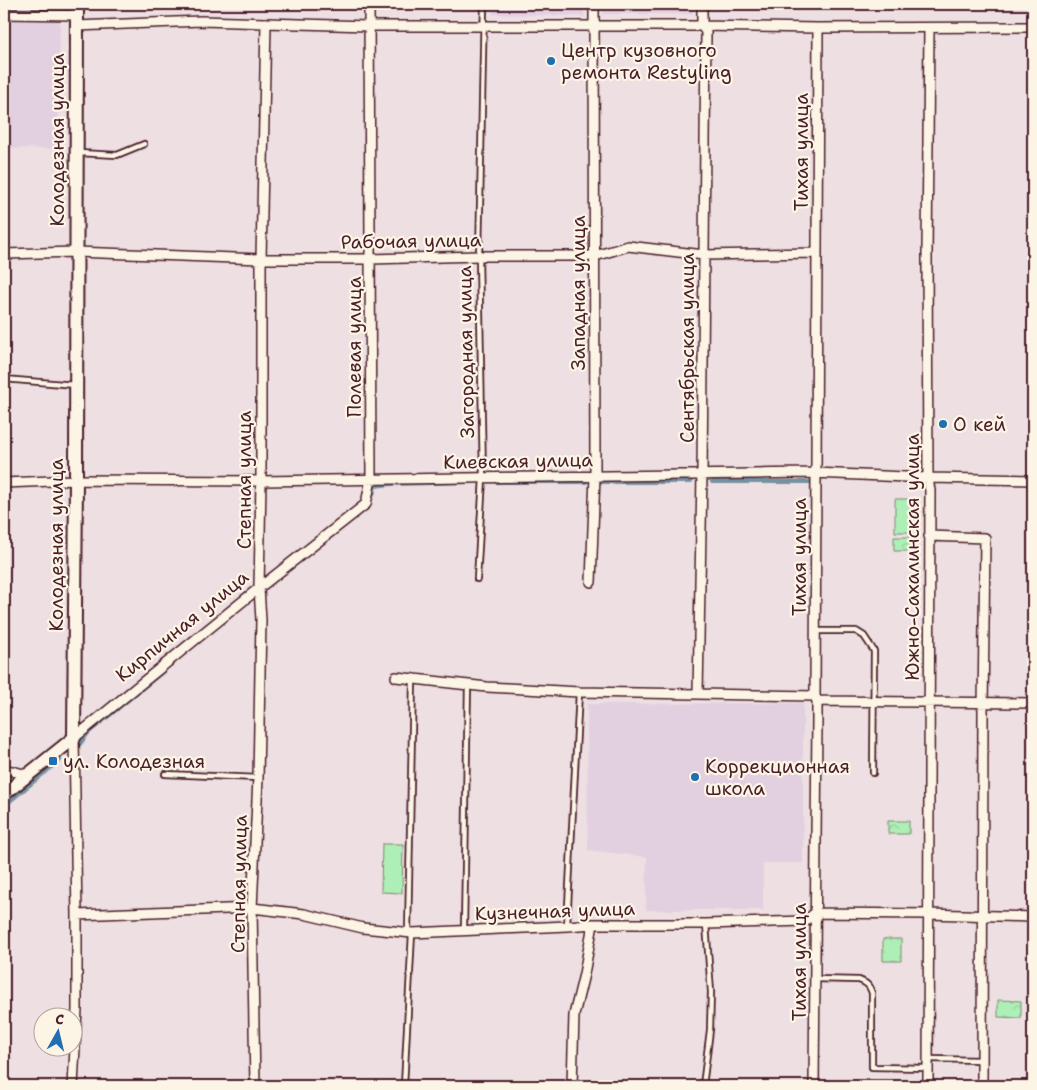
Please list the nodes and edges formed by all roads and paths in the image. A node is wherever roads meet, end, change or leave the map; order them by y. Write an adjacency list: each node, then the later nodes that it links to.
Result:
1 (369, 4): 8 (street, Полевая улица)
2 (484, 4): 9 (lane, Загородная улица)
3 (594, 4): 10 (street, Западная улица)
4 (702, 4): 11 (street, Сентябрьская улица)
5 (4, 14): 6 (street)
6 (76, 15): 7 (street); 16 (street, Колодезная улица)
7 (266, 23): 8 (street); 23 (street, Степная улица)
8 (368, 26): 9 (street); 24 (street, Полевая улица)
9 (484, 26): 10 (street); 21 (lane, Загородная улица)
10 (593, 26): 11 (street); 22 (street, Западная улица)
11 (702, 26): 13 (street); 20 (street, Сентябрьская улица)
12 (1033, 27): 14 (street)
13 (818, 28): 14 (street); 18 (street, Тихая улица)
14 (929, 28): 31 (street, Южно-Сахалинская улица)
15 (144, 144): 16 (lane)
16 (76, 153): 17 (street, Колодезная улица)
17 (76, 252): 19 (street, Рабочая улица); 23 (street, Рабочая улица); 26 (street, Колодезная улица)
18 (817, 253): 20 (street, Рабочая улица); 27 (street, Тихая улица)
19 (4, 254)
20 (704, 255): 22 (street, Рабочая улица); 28 (street, Сентябрьская улица)
21 (479, 256): 22 (street, Рабочая улица); 24 (street, Рабочая улица); 30 (lane, Загородная улица)
22 (594, 256): 29 (street, Западная улица)
23 (261, 259): 24 (street, Рабочая улица); 35 (street, Степная улица)
24 (370, 259): 33 (street, Полевая улица)
25 (4, 379): 26 (lane)
26 (76, 385): 32 (street, Колодезная улица)
27 (815, 473): 28 (street, Киевская улица); 31 (street, Киевская улица); 41 (street, Тихая улица)
28 (702, 474): 29 (street, Киевская улица); 46 (street, Сентябрьская улица)
29 (595, 476): 30 (street, Киевская улица); 39 (street, Западная улица)
30 (483, 478): 33 (street, Киевская улица); 38 (lane, Загородная улица)
31 (928, 478): 34 (street, Киевская улица); 37 (street, Южно-Сахалинская улица)
32 (76, 480): 35 (street, Киевская улица); 36 (street, Киевская улица); 52 (street, Колодезная улица)
33 (371, 480): 35 (street, Киевская улица); 40 (street, Кирпичная улица)
34 (1033, 480)
35 (261, 481): 40 (street, Степная улица)
36 (4, 483)
37 (929, 536): 49 (street); 50 (street, Южно-Сахалинская улица)
38 (477, 579)
39 (591, 582)
40 (260, 588): 52 (street, Кирпичная улица); 57 (street, Степная улица)
41 (815, 630): 47 (street, Тихая улица); 48 (lane)
42 (396, 678): 43 (street)
43 (413, 680): 44 (street); 69 (lane)
44 (468, 684): 45 (street); 68 (lane)
45 (578, 692): 46 (street); 67 (lane)
46 (698, 694): 47 (street)
47 (816, 698): 48 (street); 60 (street, Тихая улица)
48 (873, 701): 50 (street); 56 (lane)
49 (983, 702): 50 (street); 51 (street); 63 (street)
50 (929, 703): 61 (street, Южно-Сахалинская улица)
51 (1033, 703)
52 (74, 738): 54 (street, Кирпичная улица); 62 (street, Колодезная улица)
53 (4, 769): 54 (street)
54 (28, 774): 58 (street, Кирпичная улица)
55 (165, 774): 57 (lane)
56 (873, 774)
57 (258, 778): 59 (street, Степная улица)
58 (4, 794)
59 (252, 908): 62 (street, Кузнечная улица); 69 (street, Кузнечная улица); 74 (street, Степная улица)
60 (816, 913): 61 (street, Кузнечная улица); 66 (street, Кузнечная улица); 70 (street, Тихая улица)
61 (928, 914): 63 (street, Кузнечная улица); 72 (street, Южно-Сахалинская улица)
62 (77, 915): 73 (street, Колодезная улица)
63 (982, 916): 64 (street, Кузнечная улица); 71 (street)
64 (1033, 917)
65 (593, 924): 66 (street, Кузнечная улица); 67 (street, Кузнечная улица); 76 (street)
66 (706, 924): 77 (lane)
67 (567, 926): 68 (street, Кузнечная улица)
68 (464, 930): 69 (street, Кузнечная улица)
69 (410, 932): 75 (lane)
70 (815, 979): 72 (lane); 78 (street, Тихая улица)
71 (982, 1060): 72 (lane); 80 (street)
72 (928, 1063): 79 (street, Южно-Сахалинская улица)
73 (73, 1086)
74 (255, 1086)
75 (404, 1086)
76 (572, 1086)
77 (703, 1086)
78 (814, 1086)
79 (928, 1086)
80 (982, 1086)

